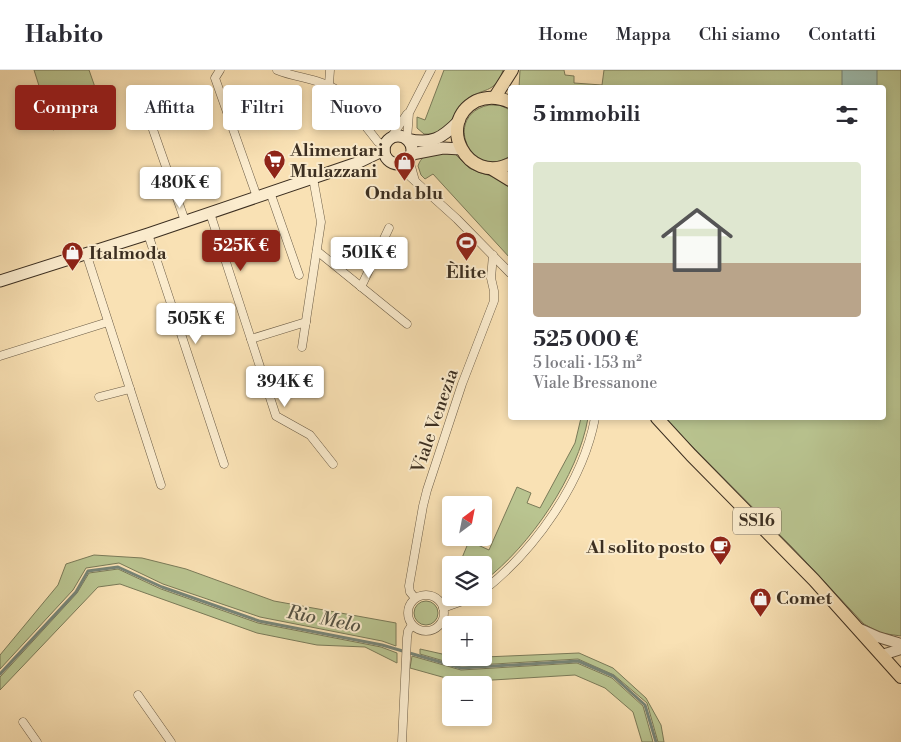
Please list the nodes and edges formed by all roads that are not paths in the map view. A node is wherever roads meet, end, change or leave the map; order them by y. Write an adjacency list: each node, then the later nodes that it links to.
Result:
1 (220, 70): 23 (street)
2 (278, 70): 6 (street)
3 (330, 70): 6 (street)
4 (431, 70): 10 (street)
5 (512, 70): 7 (main road); 8 (main road)
6 (329, 84): 15 (street)
7 (513, 85)
8 (495, 97): 9 (main road); 11 (main road)
9 (508, 101)
10 (409, 113): 13 (street); 15 (street)
11 (459, 121): 13 (main road); 14 (main road)
12 (153, 130): 25 (street)
13 (407, 139): 15 (main road); 16 (main road)
14 (461, 149): 16 (main road); 18 (main road)
15 (388, 152): 16 (main road); 19 (main road); 21 (street)
16 (411, 157): 21 (street)
17 (508, 165): 18 (main road)
18 (492, 169): 20 (main road)
19 (313, 178): 22 (main road); 28 (street)
20 (508, 179)
21 (415, 181): 30 (street)
22 (270, 192): 23 (main road); 32 (street)
23 (257, 196): 24 (main road)
24 (210, 213): 25 (main road); 38 (street)
25 (185, 221): 27 (main road)
26 (389, 228): 34 (street)
27 (148, 234): 29 (main road); 45 (street)
28 (317, 251): 34 (street); 36 (street)
29 (86, 253): 33 (main road); 35 (street)
30 (493, 255): 31 (street); 49 (street, Viale Venezia)
31 (508, 271)
32 (299, 275)
33 (0, 281)
34 (361, 287): 37 (street)
35 (108, 322): 40 (street); 41 (street)
36 (306, 322): 38 (street); 39 (street)
37 (407, 324)
38 (251, 339): 46 (street)
39 (302, 347)
40 (0, 356)
41 (130, 389): 42 (street); 47 (street)
42 (99, 397)
43 (594, 420): 48 (street)
44 (659, 420): 53 (main road, SS16)
45 (224, 464)
46 (333, 464)
47 (161, 485)
48 (492, 582)
49 (415, 598): 51 (street); 52 (street)
50 (449, 606): 51 (street)
51 (443, 608): 52 (street)
52 (412, 625): 62 (street)
53 (856, 627): 54 (street); 56 (main road, SS16)
54 (901, 644)
55 (901, 649): 56 (street)
56 (882, 655): 57 (main road, SS16)
57 (901, 677)
58 (138, 695): 61 (street)
59 (23, 722): 60 (street)
60 (37, 742)
61 (171, 742)
62 (402, 742)

